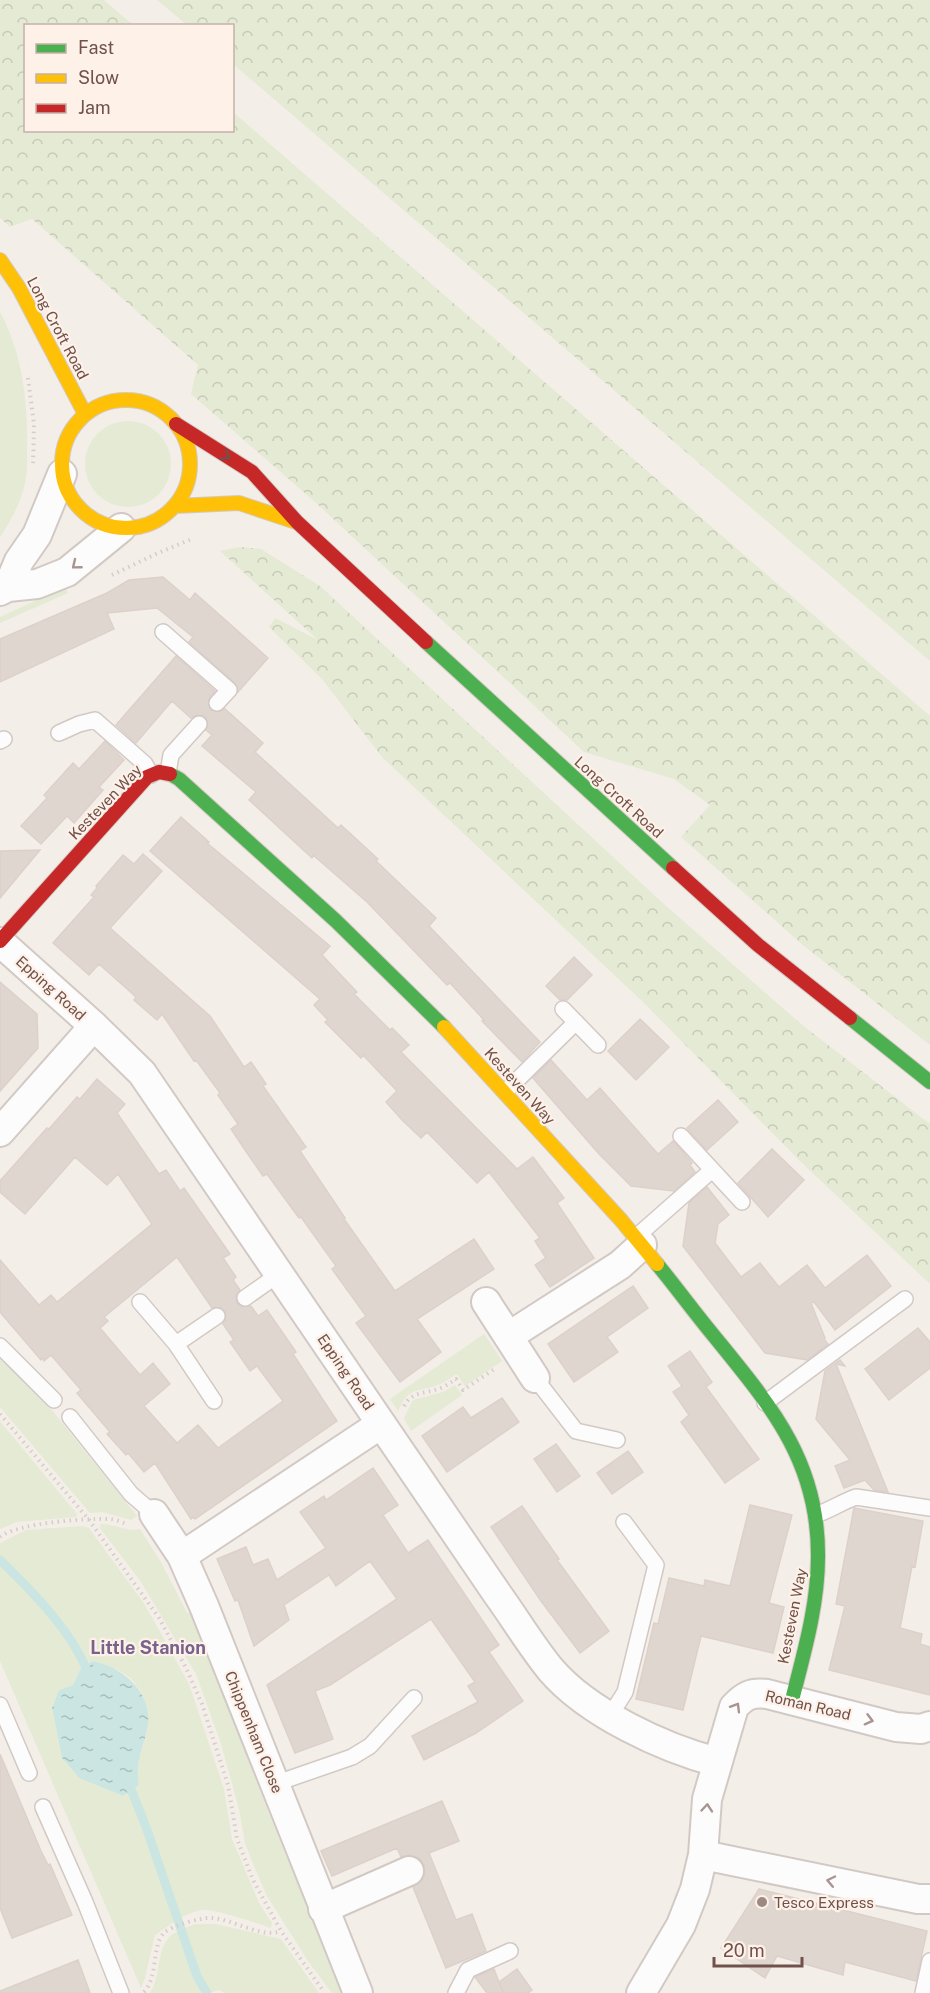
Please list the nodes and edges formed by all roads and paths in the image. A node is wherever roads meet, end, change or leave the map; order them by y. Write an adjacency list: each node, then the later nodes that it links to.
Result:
1 (0, 260): 3 (street, Long Croft Road)
2 (28, 378): 5 (path)
3 (86, 414): 4 (street); 6 (street)
4 (176, 424): 7 (street); 8 (street, Long Croft Road, one-way to 8)
5 (32, 473)
6 (63, 474): 9 (street); 12 (street)
7 (175, 506): 8 (street, Long Croft Road); 9 (street)
8 (297, 522): 24 (street, Long Croft Road)
9 (121, 528): 12 (street, one-way to 12)
10 (194, 537): 11 (path)
11 (106, 578)
12 (4, 589)
13 (163, 632): 14 (lane)
14 (217, 703)
15 (199, 724): 17 (lane)
16 (59, 733): 18 (lane)
17 (168, 773): 18 (street, Kesteven Way); 25 (street, Kesteven Way)
18 (151, 775): 19 (street, Kesteven Way)
19 (0, 941): 22 (street, Epping Road)
20 (564, 1009): 21 (lane)
21 (576, 1022): 23 (lane); 25 (lane)
22 (94, 1026): 26 (street); 31 (street, Epping Road)
23 (598, 1045)
24 (930, 1082)
25 (505, 1092): 30 (street, Kesteven Way)
26 (0, 1132)
27 (681, 1136): 28 (lane)
28 (712, 1170): 29 (lane); 30 (lane)
29 (742, 1202)
30 (639, 1241): 37 (street); 44 (street, Kesteven Way)
31 (279, 1274): 32 (lane); 47 (street, Epping Road)
32 (245, 1298)
33 (905, 1299): 44 (lane)
34 (140, 1302): 38 (lane)
35 (486, 1302): 37 (street)
36 (217, 1316): 38 (lane)
37 (509, 1336): 41 (street)
38 (176, 1344): 43 (lane)
39 (0, 1346): 42 (lane)
40 (498, 1367): 47 (path)
41 (535, 1378): 48 (lane)
42 (54, 1400)
43 (214, 1401)
44 (765, 1402): 51 (street, Kesteven Way)
45 (0, 1414): 52 (path)
46 (70, 1417): 50 (lane, Chippenham Close)
47 (391, 1419): 55 (street); 59 (street, Epping Road)
48 (617, 1440)
49 (930, 1508): 51 (lane)
50 (153, 1514): 52 (path); 55 (street, Chippenham Close)
51 (816, 1515): 57 (street, Kesteven Way)
52 (89, 1520): 54 (path); 69 (path)
53 (624, 1522): 59 (lane)
54 (0, 1537)
55 (182, 1556): 63 (street, Chippenham Close)
56 (414, 1698): 63 (lane)
57 (792, 1700): 60 (street, Roman Road, one-way to 60); 61 (street, Roman Road, one-way to 57)
58 (0, 1705): 62 (lane)
59 (610, 1716): 61 (street, Epping Road)
60 (930, 1726)
61 (717, 1762): 65 (street, Roman Road, one-way to 61)
62 (29, 1773)
63 (274, 1784): 68 (street, Chippenham Close)
64 (43, 1807): 72 (lane)
65 (703, 1855): 67 (street, one-way to 65); 77 (street, Roman Road)
66 (409, 1871): 68 (street)
67 (930, 1899)
68 (324, 1909): 75 (street, Chippenham Close)
69 (281, 1931): 73 (path); 74 (path)
70 (510, 1951): 76 (lane)
71 (930, 1961): 78 (lane)
72 (121, 1993)
73 (144, 1993)
74 (325, 1993)
75 (358, 1993)
76 (456, 1993)
77 (641, 1993)
78 (923, 1993)

